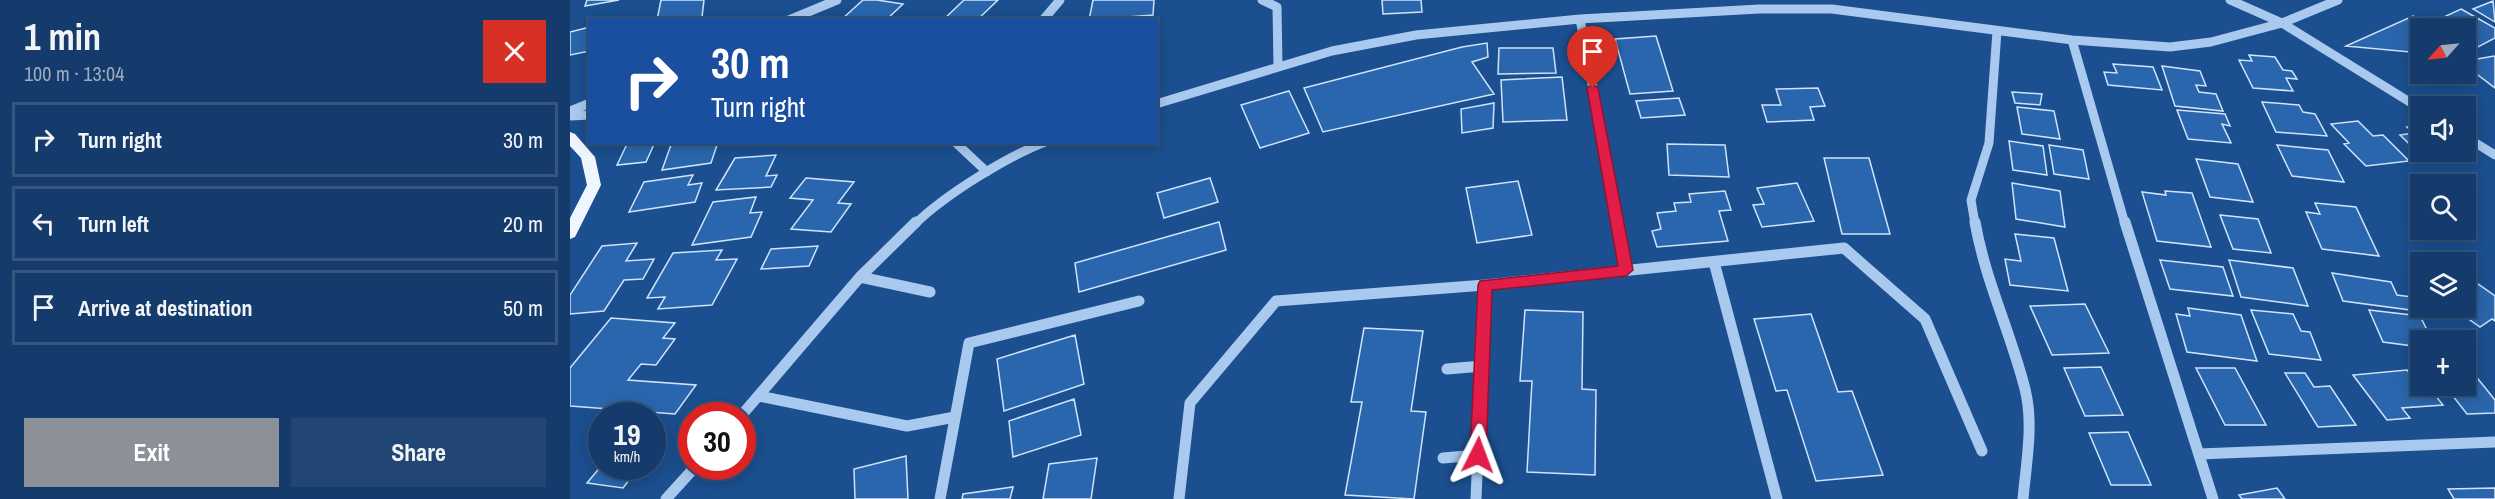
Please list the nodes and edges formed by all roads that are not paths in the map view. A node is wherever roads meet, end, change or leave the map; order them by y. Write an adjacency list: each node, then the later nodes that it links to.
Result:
1 (837, 0): 6 (street)
2 (1060, 0): 7 (street)
3 (1262, 0): 12 (street)
4 (2230, 0): 9 (street)
5 (2338, 0): 9 (street)
6 (794, 18)
7 (1045, 18)
8 (1580, 19): 10 (street); 12 (street); 27 (street)
9 (2282, 22): 11 (street); 13 (street)
10 (1997, 31): 11 (street); 48 (street)
11 (2072, 40): 39 (street)
12 (1278, 67): 14 (street)
13 (2410, 102)
14 (1158, 103)
15 (588, 104): 16 (street)
16 (570, 111)
17 (588, 115): 18 (street)
18 (570, 116)
19 (570, 137): 25 (main road)
20 (2476, 143): 23 (street)
21 (957, 144): 24 (street)
22 (1040, 144): 24 (street)
23 (2495, 155)
24 (987, 172): 28 (street)
25 (570, 233)
26 (1714, 262): 27 (street); 38 (street); 47 (street)
27 (1626, 270): 29 (street)
28 (860, 277): 30 (street); 34 (street)
29 (1485, 285): 32 (street); 45 (street)
30 (930, 292)
31 (1139, 301): 36 (street)
32 (1482, 366): 33 (street); 40 (street)
33 (1447, 369)
34 (759, 396): 35 (street); 36 (street)
35 (754, 402)
36 (956, 417): 44 (street)
37 (2495, 442): 39 (street)
38 (1982, 451)
39 (2199, 454): 49 (street)
40 (1478, 455): 41 (street); 46 (street)
41 (1443, 458)
42 (683, 480): 43 (street)
43 (666, 499)
44 (940, 499)
45 (1179, 499)
46 (1476, 499)
47 (1777, 499)
48 (2023, 499)
49 (2212, 499)

